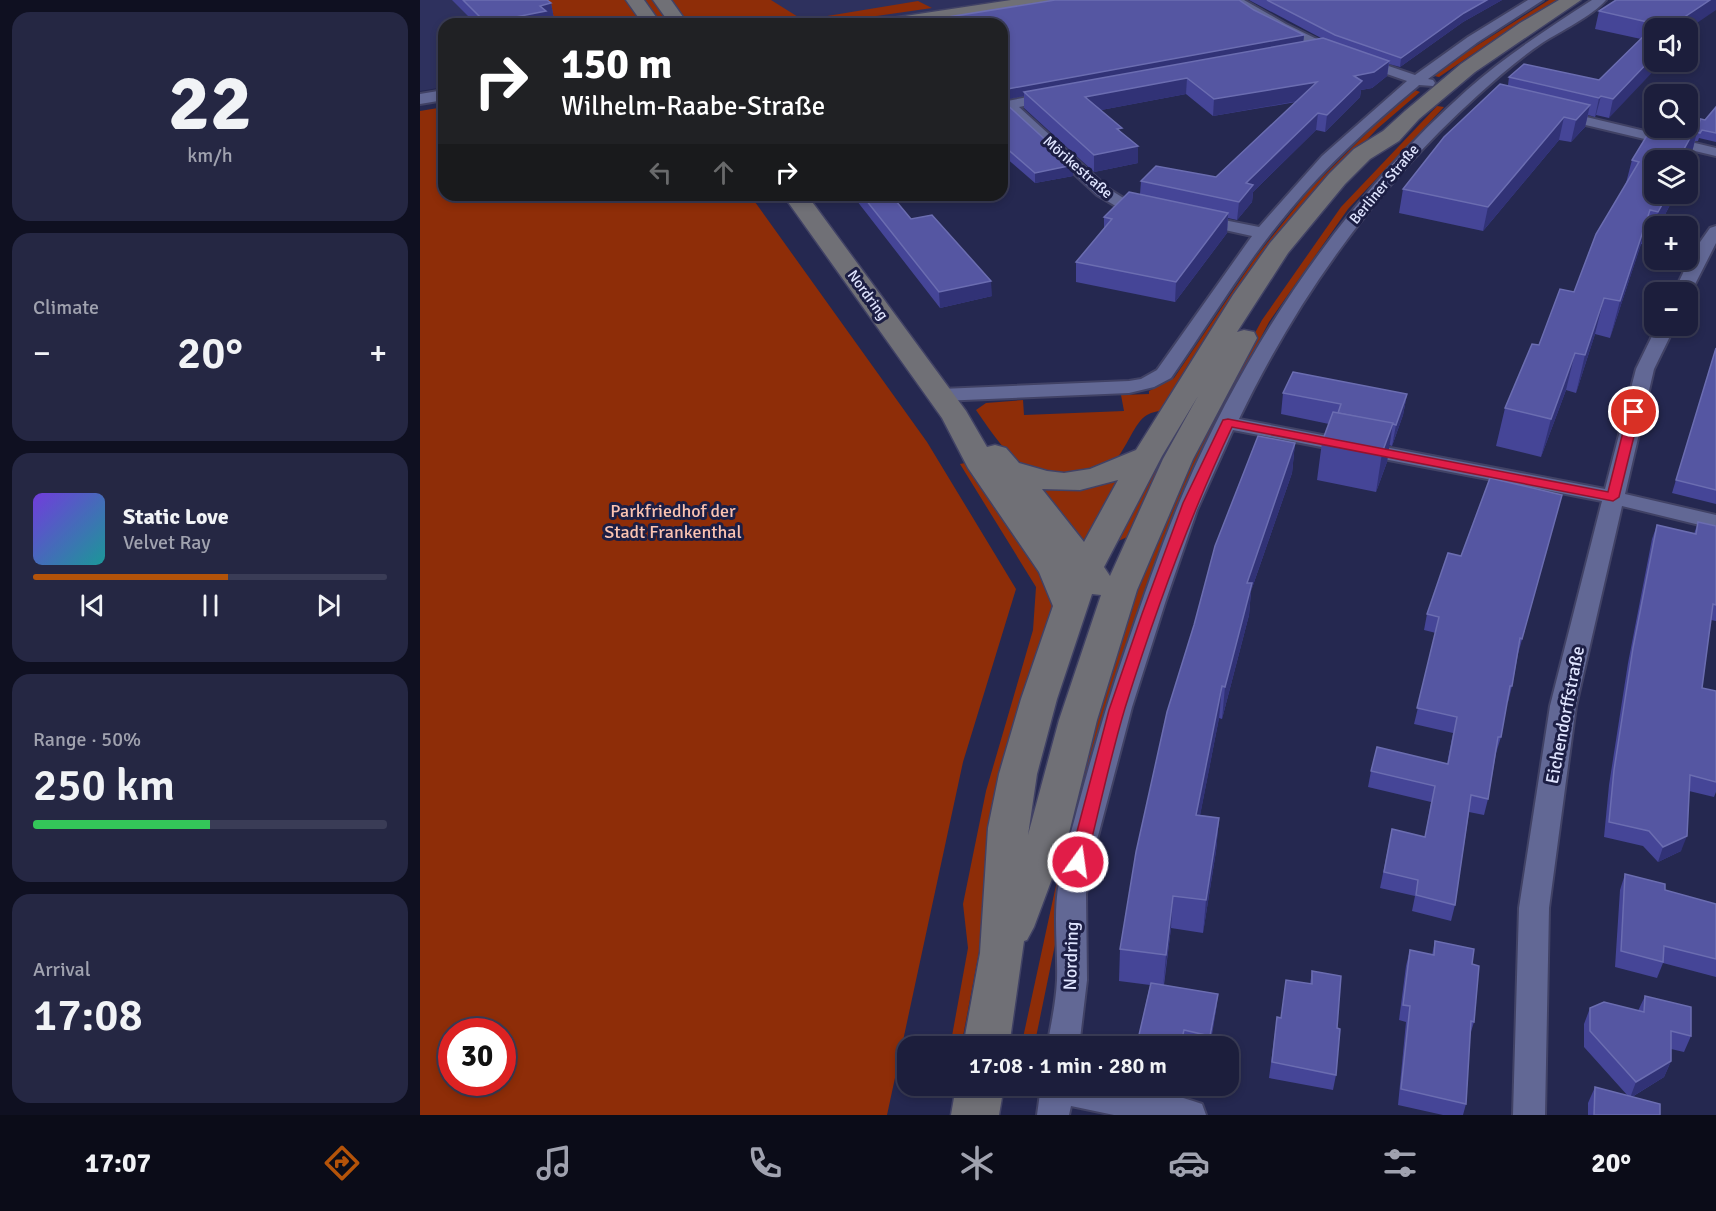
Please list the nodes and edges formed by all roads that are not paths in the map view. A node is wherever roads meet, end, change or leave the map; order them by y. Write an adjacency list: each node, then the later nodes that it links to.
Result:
1 (635, 0): 8 (main road)
2 (662, 0): 9 (main road)
3 (1045, 0): 10 (main road)
4 (1235, 0): 11 (street)
5 (1537, 0): 13 (street)
6 (1572, 0): 14 (main road, Berliner Straße)
7 (1600, 0): 16 (street, Berliner Straße)
8 (648, 18)
9 (676, 18)
10 (930, 18)
11 (1320, 48): 12 (street); 13 (street)
12 (1297, 52)
13 (1418, 80): 14 (street); 29 (street)
14 (1444, 87): 16 (street); 23 (main road, Berliner Straße)
15 (1066, 94): 20 (street)
16 (1471, 94): 19 (street); 33 (street, Berliner Straße)
17 (438, 96): 18 (street)
18 (420, 99)
19 (1494, 99)
20 (1008, 104)
21 (1008, 108): 26 (street, Mörikestraße)
22 (1540, 110): 24 (street)
23 (1391, 136): 33 (main road, Berliner Straße); 34 (main road, Berliner Straße)
24 (1716, 152)
25 (799, 201): 32 (main road, Nordring)
26 (1163, 212)
27 (1185, 217): 29 (street)
28 (1716, 231): 30 (street)
29 (1263, 233): 32 (street)
30 (1687, 282)
31 (1661, 336): 36 (street, Eichendorffstraße)
32 (948, 406): 35 (main road, Nordring); 39 (main road, Nordring)
33 (1217, 413): 36 (street); 40 (main road); 43 (street, Nordring)
34 (1147, 456): 35 (main road); 38 (main road)
35 (1011, 470): 38 (main road, Nordring)
36 (1613, 497): 37 (street); 48 (street, Eichendorffstraße)
37 (1716, 522)
38 (1087, 567): 39 (main road); 40 (main road, Nordring)
39 (1070, 606): 41 (main road)
40 (1110, 617): 41 (main road)
41 (1002, 953): 42 (main road)
42 (988, 1036)
43 (1065, 1036)
44 (978, 1096): 46 (main road)
45 (1056, 1096): 47 (street)
46 (975, 1115)
47 (1190, 1115)
48 (1529, 1115)

